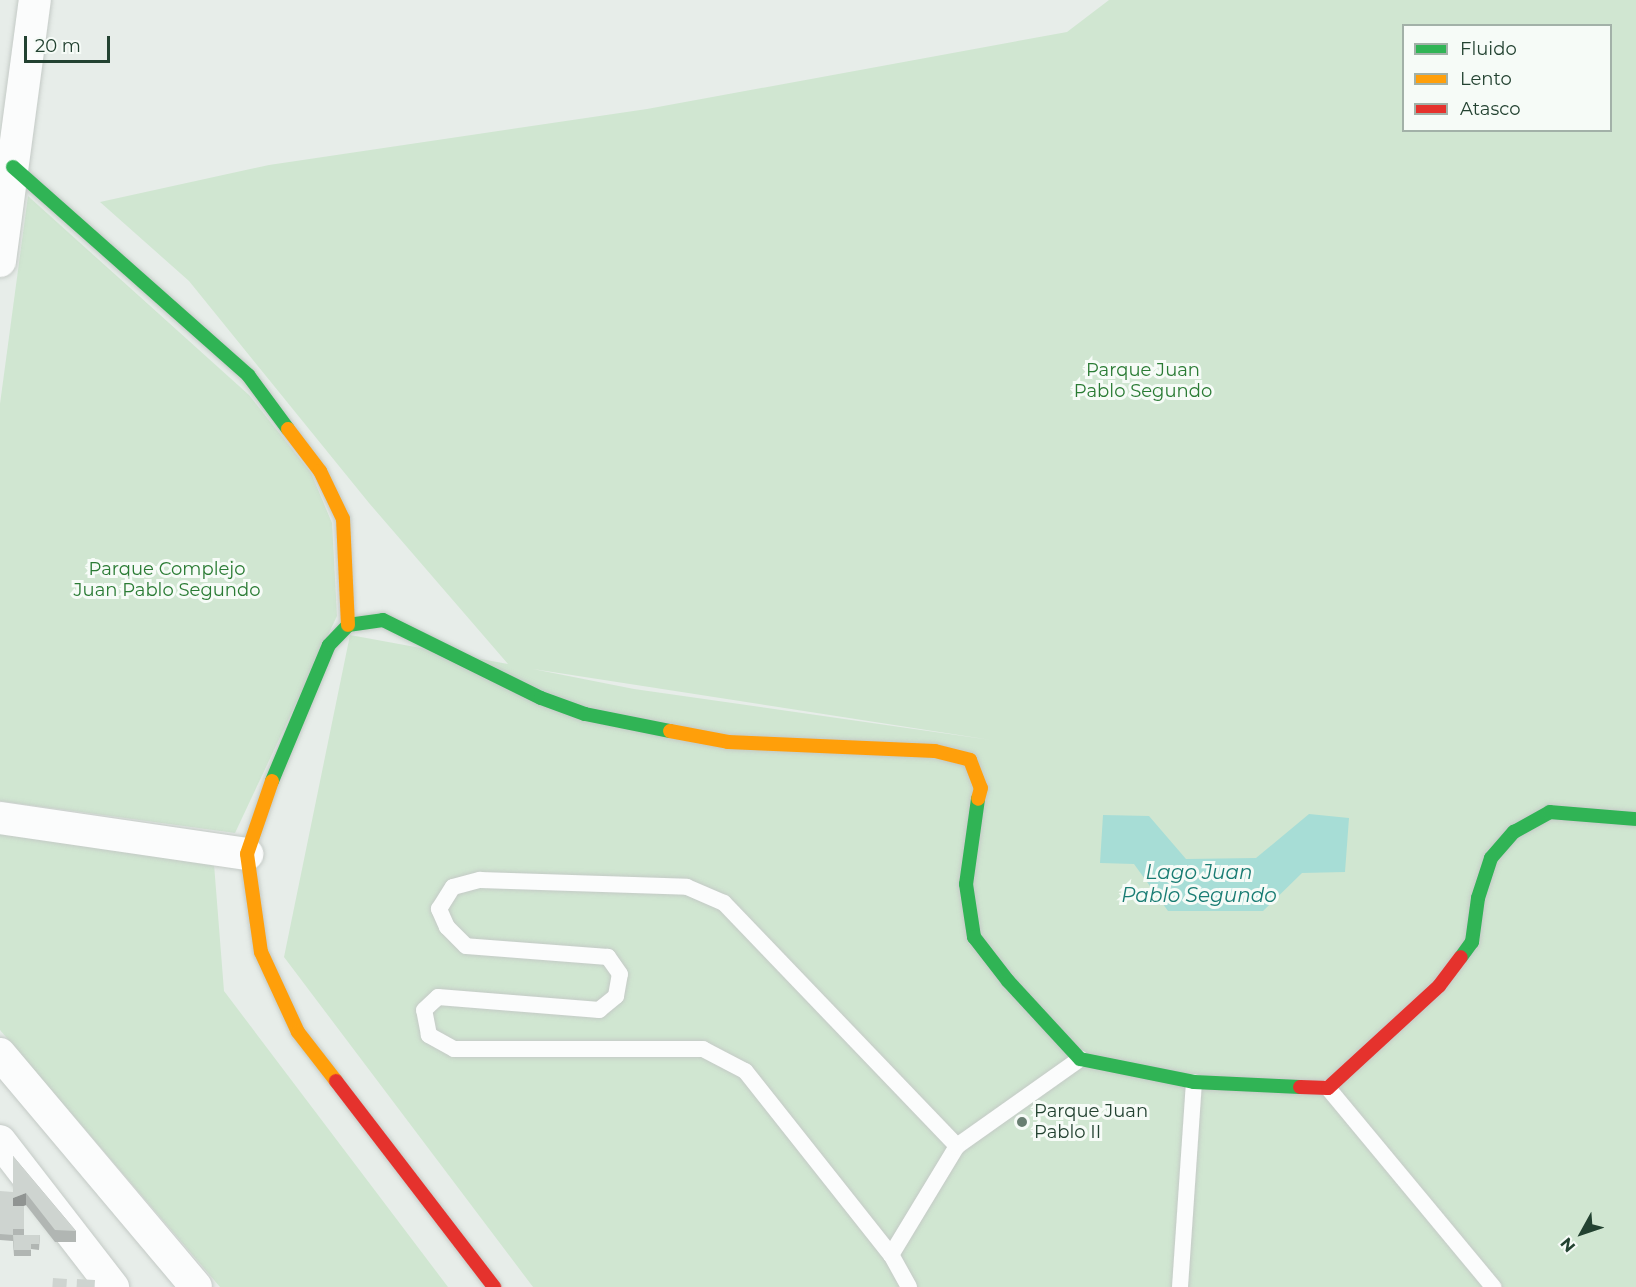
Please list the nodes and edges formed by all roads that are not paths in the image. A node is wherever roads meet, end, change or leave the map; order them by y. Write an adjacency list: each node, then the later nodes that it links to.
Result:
1 (35, 0): 2 (street)
2 (13, 167): 3 (street); 4 (street)
3 (0, 261)
4 (348, 625): 7 (street); 9 (street)
5 (0, 818): 7 (street)
6 (1636, 819): 11 (street)
7 (247, 854): 17 (street)
8 (0, 1054): 16 (street)
9 (1080, 1059): 10 (street); 13 (lane)
10 (1194, 1082): 11 (street); 19 (lane)
11 (1328, 1088): 20 (lane)
12 (0, 1141): 15 (street)
13 (957, 1146): 14 (lane); 14 (lane)
14 (891, 1255): 18 (lane)
15 (107, 1283)
16 (196, 1287)
17 (494, 1287)
18 (909, 1287)
19 (1180, 1287)
20 (1493, 1287)

